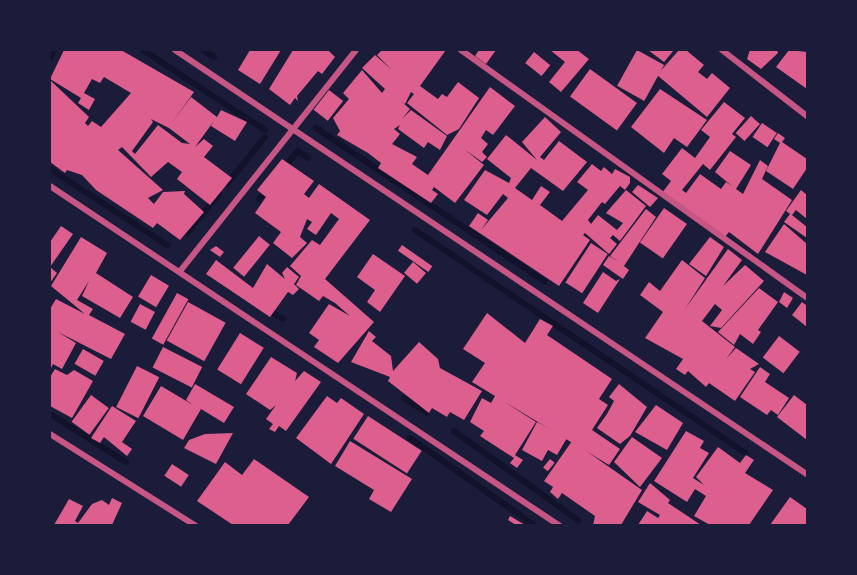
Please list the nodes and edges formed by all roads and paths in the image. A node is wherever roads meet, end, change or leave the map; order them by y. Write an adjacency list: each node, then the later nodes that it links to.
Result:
1 (175, 50): 6 (street)
2 (356, 50): 6 (street)
3 (461, 50): 9 (street)
4 (722, 50): 5 (street)
5 (807, 117)
6 (293, 127): 8 (street); 11 (street)
7 (50, 186): 8 (street)
8 (181, 270): 13 (street)
9 (807, 298)
10 (50, 434): 12 (street)
11 (807, 475)
12 (196, 525)
13 (560, 525)

